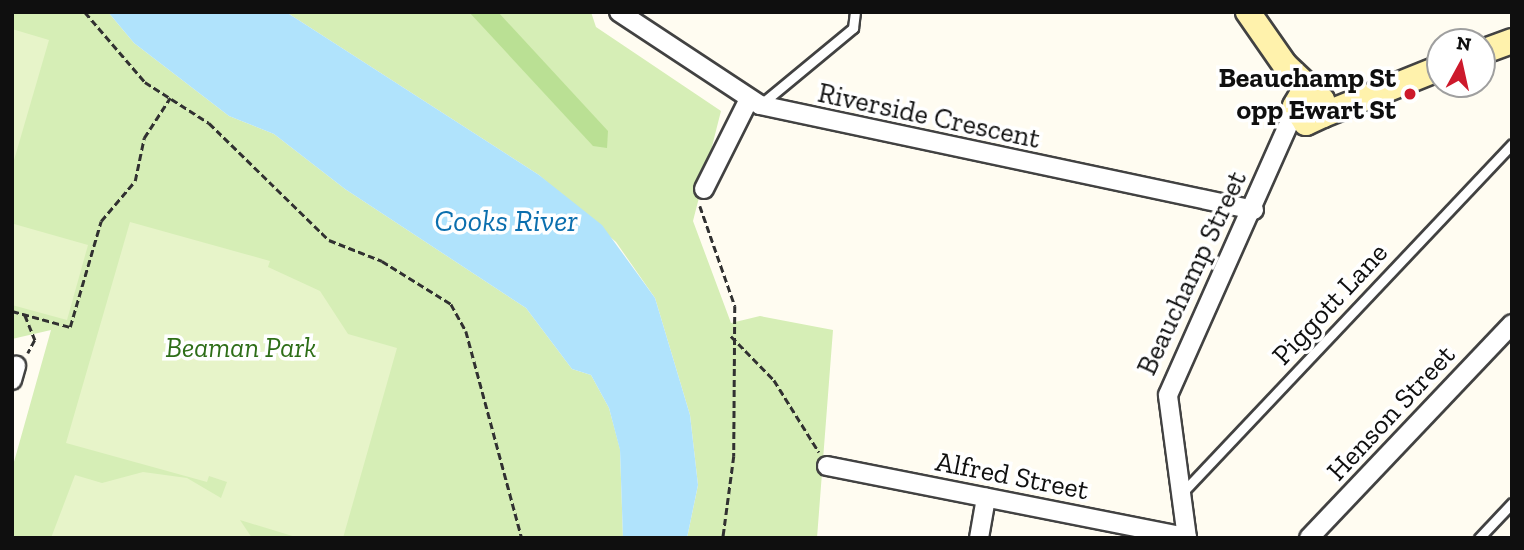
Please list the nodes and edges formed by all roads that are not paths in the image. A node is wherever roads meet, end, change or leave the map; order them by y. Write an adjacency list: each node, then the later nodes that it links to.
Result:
1 (619, 12): 5 (street, Riverside Crescent)
2 (855, 12): 5 (lane)
3 (1248, 12): 6 (street)
4 (1426, 73): 6 (street, Beauchamp Street)
5 (754, 103): 8 (street); 9 (street, Riverside Crescent)
6 (1309, 107): 9 (street, Beauchamp Street)
7 (1512, 144): 12 (lane, Piggott Lane)
8 (704, 189)
9 (1254, 210): 12 (street, Beauchamp Street)
10 (1512, 324): 17 (street, Henson Street)
11 (827, 466): 13 (street, Alfred Street)
12 (1180, 494): 16 (street, Beauchamp Street)
13 (986, 498): 15 (street); 16 (street, Alfred Street)
14 (1512, 503): 18 (lane)
15 (979, 538)
16 (1187, 538)
17 (1309, 538)
18 (1479, 538)

